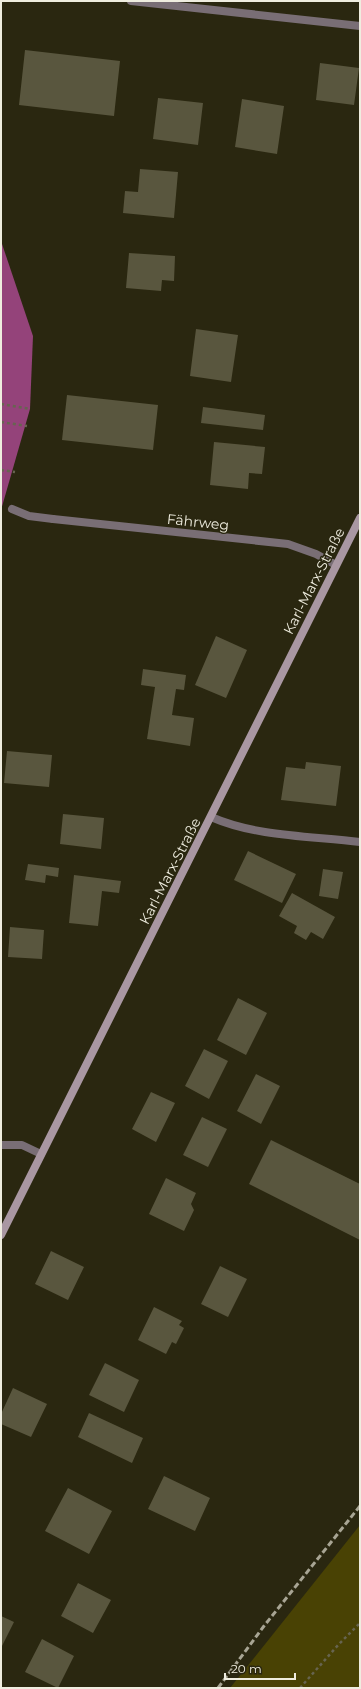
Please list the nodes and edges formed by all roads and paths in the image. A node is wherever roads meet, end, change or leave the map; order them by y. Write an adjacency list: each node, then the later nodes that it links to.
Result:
1 (131, 1): 2 (street)
2 (360, 26)
3 (1, 404): 4 (path)
4 (30, 409)
5 (1, 422): 6 (path)
6 (27, 426)
7 (1, 470): 8 (path)
8 (14, 472)
9 (12, 509): 11 (street, Fährweg)
10 (360, 518): 11 (street, Karl-Marx-Straße)
11 (336, 564): 12 (street, Karl-Marx-Straße)
12 (211, 817): 13 (street); 15 (street, Karl-Marx-Straße)
13 (360, 842)
14 (1, 1145): 15 (street)
15 (41, 1154): 16 (street, Karl-Marx-Straße)
16 (1, 1235)
17 (360, 1623): 18 (path)
18 (300, 1688)

